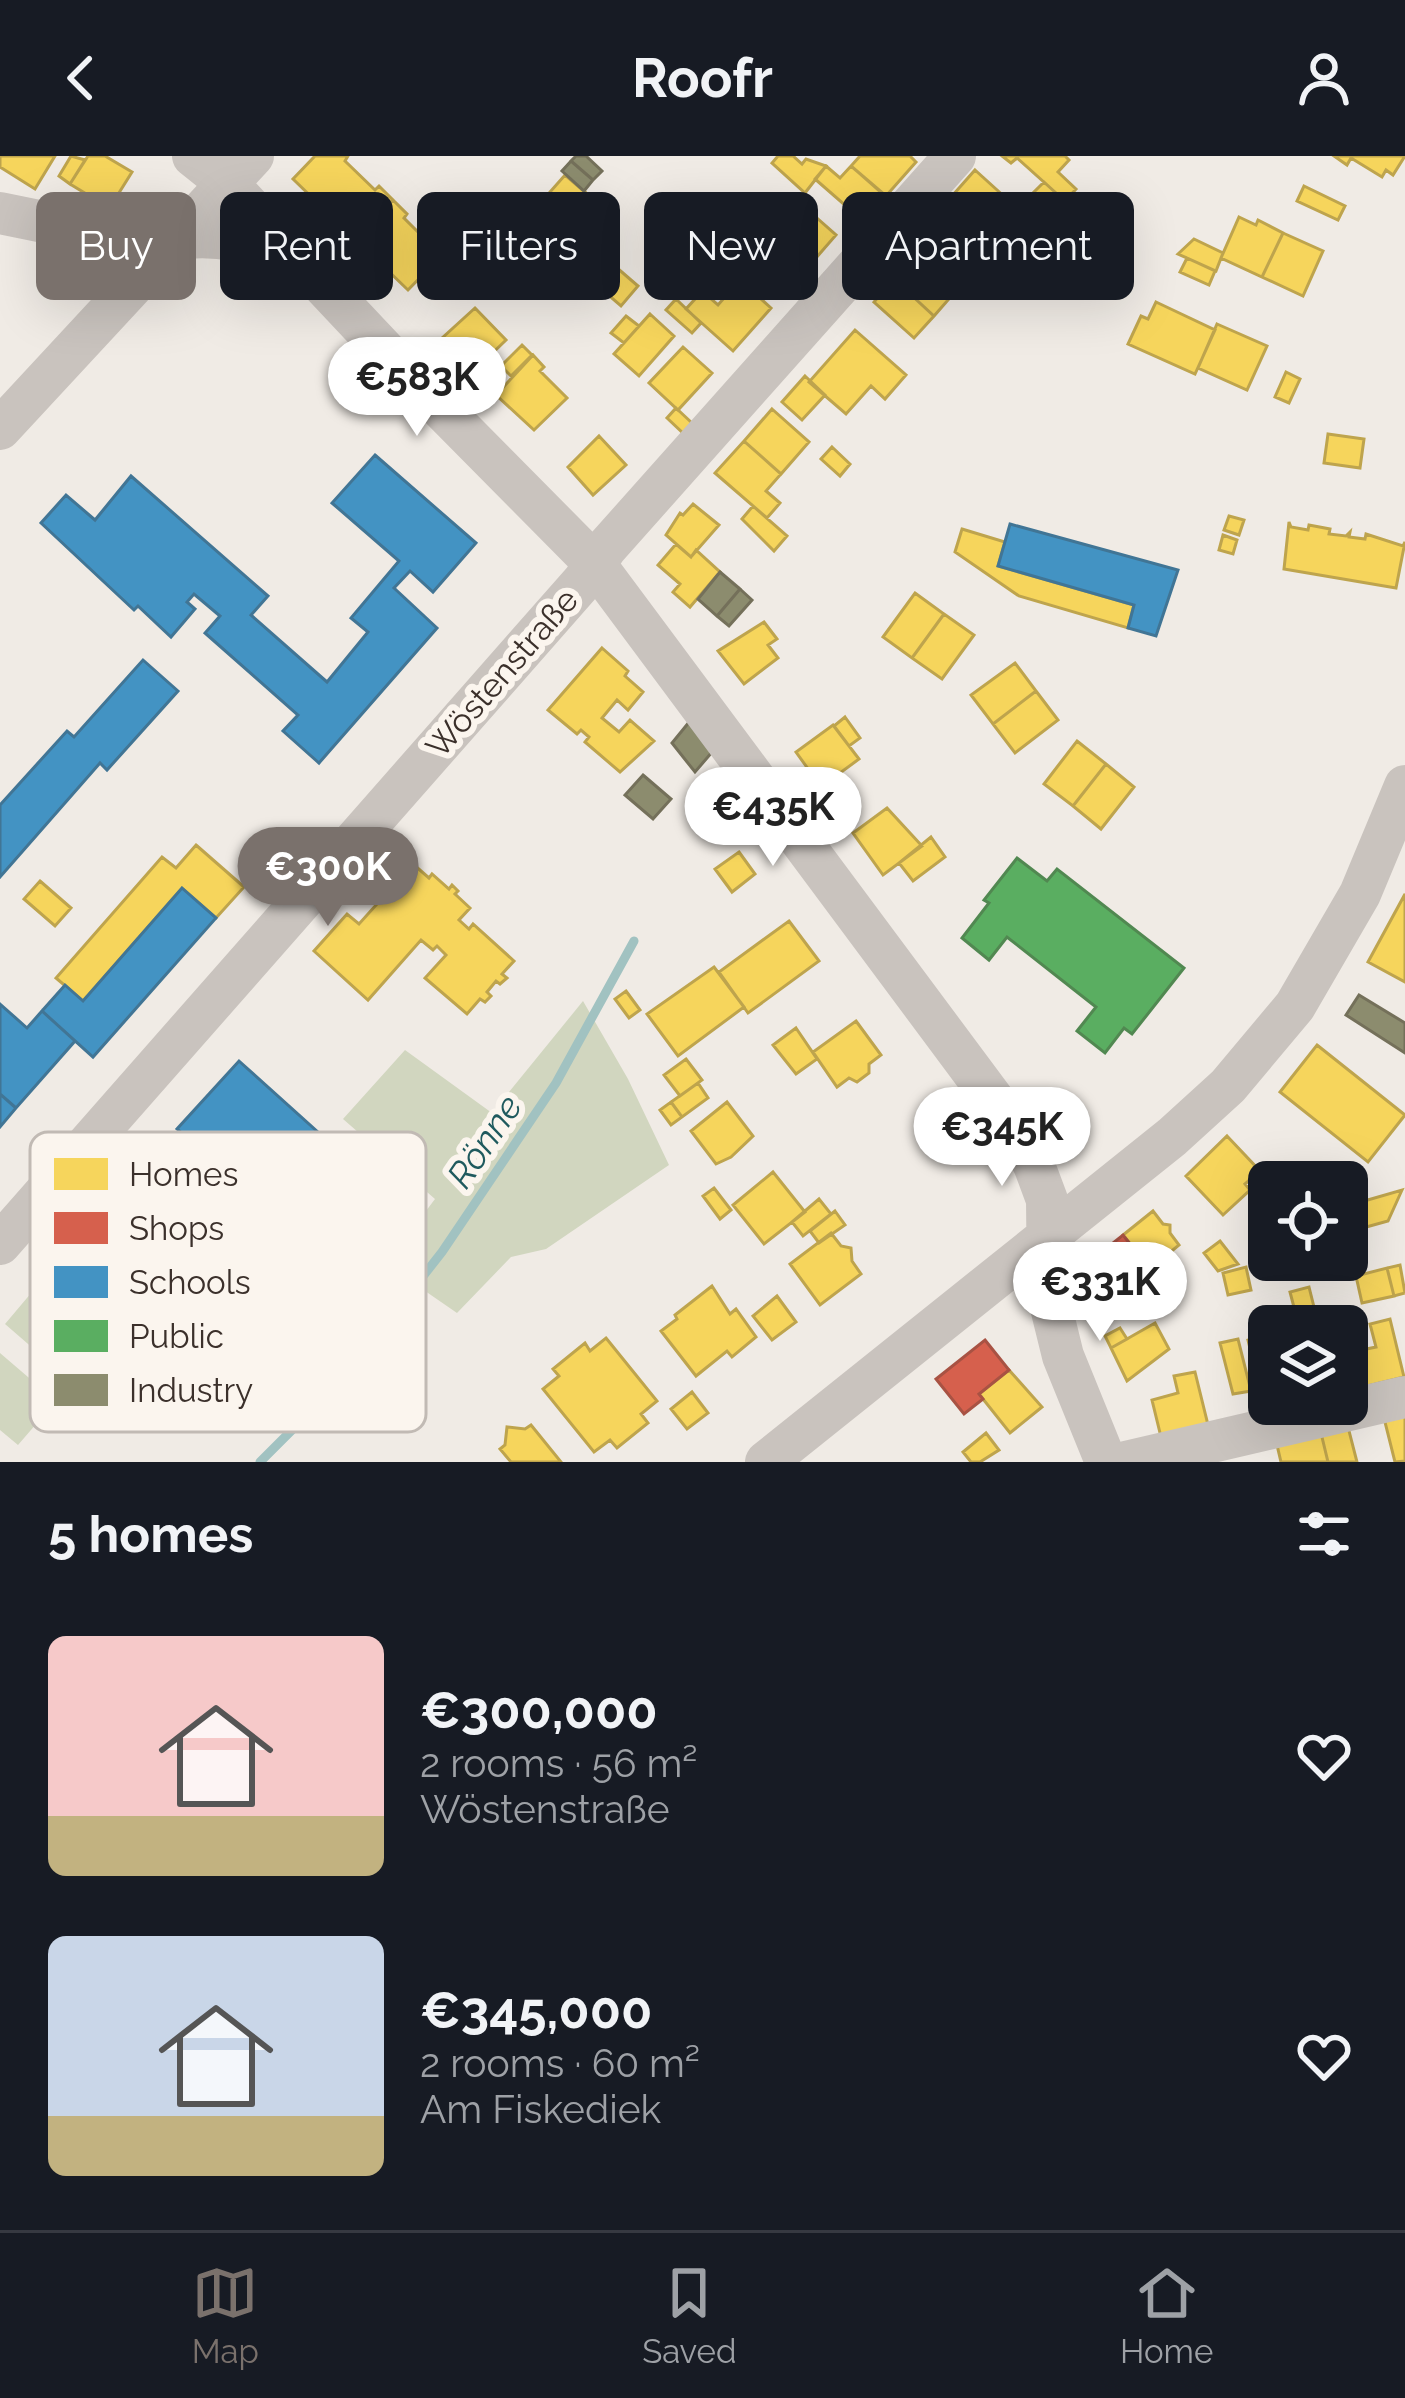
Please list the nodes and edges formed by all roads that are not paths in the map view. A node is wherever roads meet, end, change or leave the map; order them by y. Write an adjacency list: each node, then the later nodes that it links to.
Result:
1 (193, 156): 3 (street)
2 (955, 156): 10 (street, Wöstenstraße)
3 (240, 170): 5 (street)
4 (0, 213): 6 (street)
5 (196, 216)
6 (36, 220)
7 (118, 300): 9 (street)
8 (338, 300): 10 (street)
9 (0, 429)
10 (596, 565): 12 (street, Wöstenstraße); 14 (street)
11 (1405, 786): 14 (street)
12 (98, 1132)
13 (30, 1210): 15 (street, Wöstenstraße)
14 (1049, 1233): 17 (street); 18 (street)
15 (0, 1244)
16 (1405, 1397): 19 (street)
17 (766, 1462)
18 (1106, 1462)
19 (1126, 1462)

